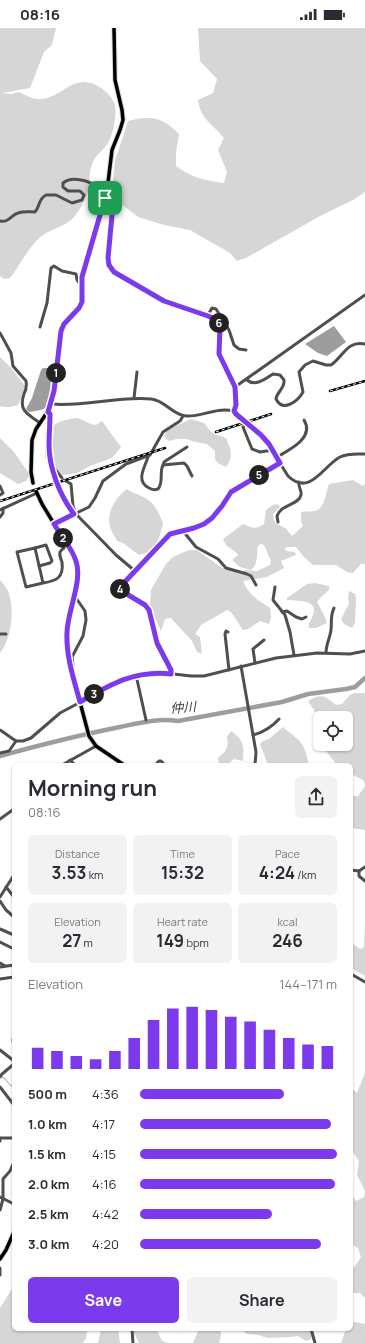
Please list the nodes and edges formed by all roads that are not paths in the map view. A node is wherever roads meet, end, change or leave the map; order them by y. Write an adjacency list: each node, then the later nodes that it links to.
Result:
1 (114, 28): 2 (main road)
2 (107, 191): 3 (main road); 4 (street)
3 (105, 198): 5 (main road); 7 (street)
4 (0, 222)
5 (82, 287): 8 (street); 16 (main road)
6 (365, 295): 13 (street)
7 (208, 316): 11 (street); 14 (street)
8 (40, 327)
9 (0, 334): 21 (street)
10 (365, 344): 13 (street)
11 (246, 350)
12 (137, 372): 15 (street)
13 (246, 380): 14 (street)
14 (235, 387): 17 (street)
15 (134, 398): 16 (street); 19 (street)
16 (51, 404): 18 (main road)
17 (234, 411): 19 (street); 22 (street)
18 (48, 412): 21 (main road); 30 (street)
19 (183, 416): 26 (street)
20 (304, 420): 27 (street)
21 (40, 423): 35 (main road)
22 (247, 423): 24 (street); 24 (street)
23 (187, 447): 29 (street)
24 (272, 450): 27 (street)
25 (365, 454): 34 (street)
26 (148, 456): 29 (street); 40 (street)
27 (276, 457): 28 (street)
28 (280, 463): 34 (street); 44 (street)
29 (163, 466): 31 (street)
30 (53, 467): 32 (street); 40 (street)
31 (192, 476)
32 (62, 478)
33 (66, 481): 40 (street)
34 (299, 482): 42 (street)
35 (33, 483)
36 (0, 486): 38 (street)
37 (36, 492): 39 (street); 43 (main road)
38 (0, 495)
39 (2, 509): 41 (street)
40 (75, 514): 43 (street); 48 (street)
41 (0, 517)
42 (278, 522)
43 (54, 524): 45 (main road)
44 (183, 531): 48 (street); 50 (street)
45 (67, 546): 49 (street); 52 (main road)
46 (35, 548): 47 (street); 47 (street); 49 (street)
47 (39, 566): 49 (street)
48 (135, 571): 67 (street)
49 (43, 583)
50 (256, 585)
51 (275, 587): 54 (street)
52 (74, 595): 65 (main road); 65 (street)
53 (334, 608): 61 (street)
54 (282, 612): 55 (street); 62 (street)
55 (306, 617)
56 (228, 632): 66 (street)
57 (0, 634): 58 (street)
58 (6, 634)
59 (264, 640): 63 (street)
60 (365, 651): 61 (street)
61 (326, 653): 62 (street)
62 (294, 656): 63 (street)
63 (255, 663): 64 (street)
64 (241, 666): 66 (street); 73 (street)
65 (71, 668): 69 (main road)
66 (229, 670): 67 (street)
67 (171, 674): 68 (street)
68 (136, 675): 69 (street); 70 (street)
69 (80, 702): 74 (street); 75 (main road)
70 (146, 720)
71 (279, 720): 73 (street)
72 (0, 730): 74 (street)
73 (253, 735): 81 (street)
74 (16, 740): 76 (street)
75 (96, 746): 77 (street); 80 (main road)
76 (0, 753)
77 (70, 760): 78 (street); 79 (street)
78 (65, 763)
79 (73, 763)
80 (121, 763)
81 (255, 763)
82 (12, 810): 83 (street)
83 (0, 819)
84 (365, 867): 86 (street)
85 (353, 870): 86 (street)
86 (359, 871): 88 (street)
87 (12, 878): 89 (street)
88 (365, 881)
89 (6, 887): 90 (street); 91 (street)
90 (12, 894)
91 (0, 897)
92 (0, 901): 93 (street)
93 (12, 915)
94 (0, 929): 95 (street)
95 (12, 934)
96 (0, 942): 97 (street)
97 (12, 948)
98 (0, 962): 100 (street)
99 (12, 965): 100 (street)
100 (6, 966): 101 (street)
101 (0, 968)
102 (353, 975): 105 (street)
103 (12, 977): 104 (street)
104 (0, 979)
105 (365, 982)
106 (0, 1050): 107 (street)
107 (12, 1059)
108 (12, 1066): 109 (street)
109 (0, 1076)
110 (0, 1087): 111 (street)
111 (12, 1102)
112 (0, 1138): 113 (street); 114 (street)
113 (12, 1138)
114 (0, 1141)
115 (12, 1166): 116 (street)
116 (1, 1198): 117 (street); 118 (street)
117 (12, 1203)
118 (0, 1210)
119 (12, 1236): 120 (main road)
120 (0, 1259)
121 (0, 1268): 122 (street)
122 (0, 1275)
123 (132, 1331): 125 (street)
124 (312, 1331): 126 (street)
125 (133, 1343)
126 (315, 1343)

